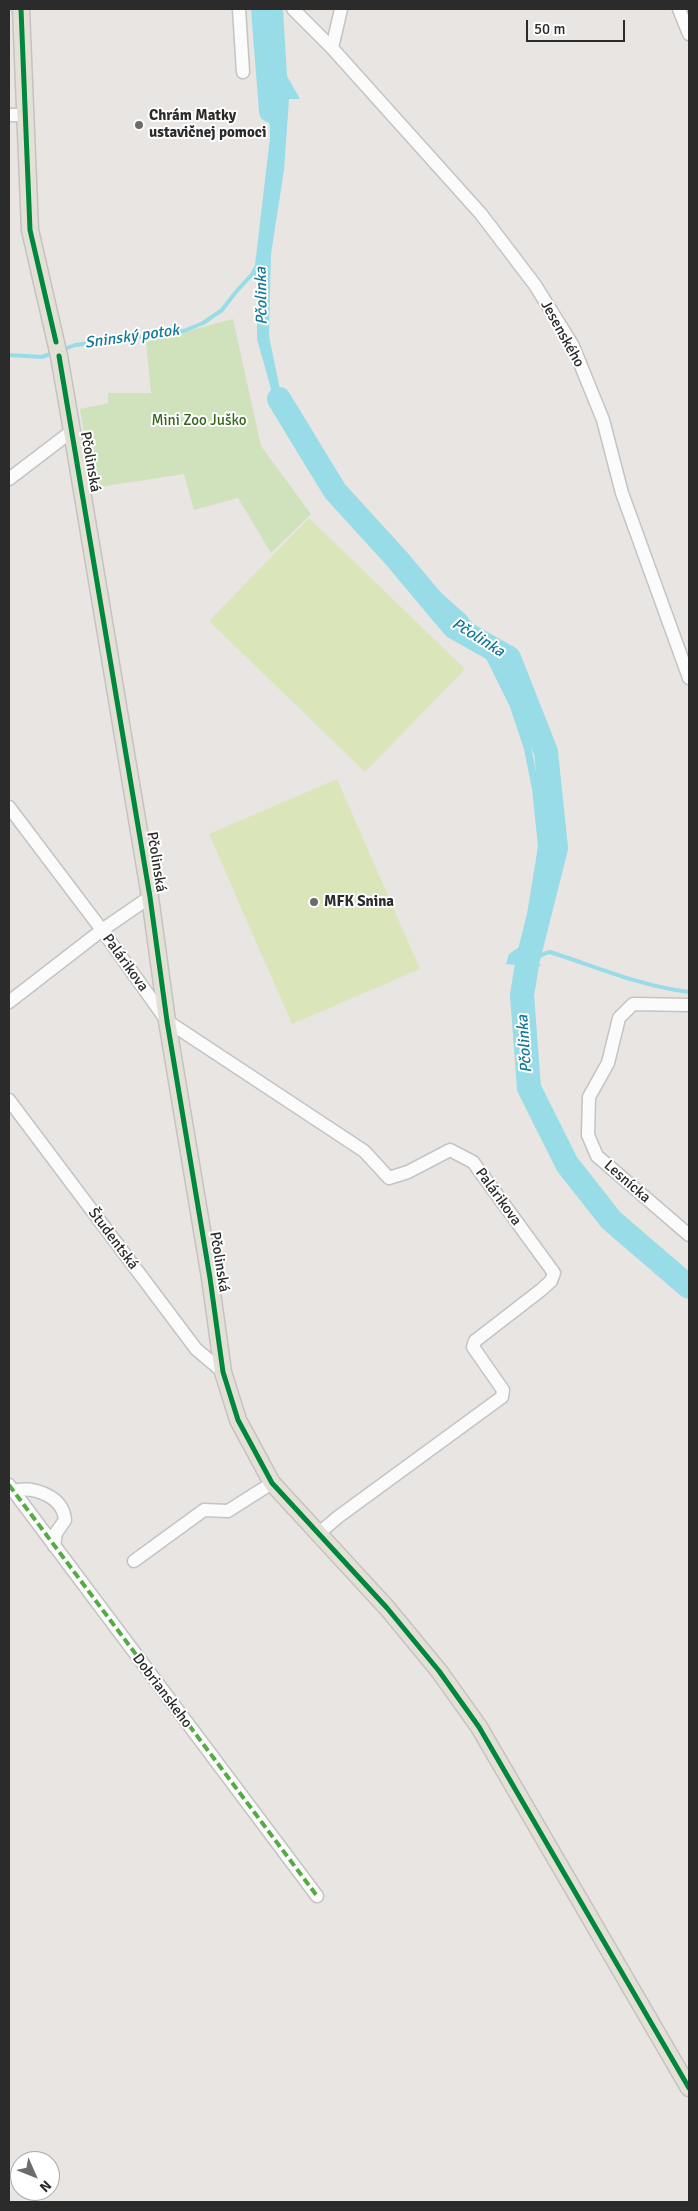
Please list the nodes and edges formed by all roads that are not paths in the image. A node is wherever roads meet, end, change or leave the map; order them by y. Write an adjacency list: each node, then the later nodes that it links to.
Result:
1 (21, 9): 9 (main road, Pčolinská)
2 (239, 9): 8 (street)
3 (293, 9): 7 (street, Jesenského)
4 (341, 9): 7 (street)
5 (679, 9): 6 (street)
6 (689, 34)
7 (332, 48): 12 (street, Jesenského)
8 (243, 72)
9 (16, 115): 10 (main road, Pčolinská)
10 (72, 431): 11 (street); 14 (main road, Pčolinská)
11 (9, 479)
12 (689, 678)
13 (9, 807): 15 (street, Palárikova)
14 (150, 897): 15 (street); 18 (main road, Pčolinská)
15 (102, 930): 16 (street); 18 (street, Palárikova)
16 (9, 1002)
17 (689, 1005): 20 (street, Lesnícka)
18 (167, 1021): 21 (main road, Pčolinská); 24 (street, Palárikova)
19 (9, 1100): 21 (street, Študentská)
20 (689, 1235)
21 (223, 1372): 22 (main road, Pčolinská)
22 (272, 1483): 24 (main road, Pčolinská); 26 (street)
23 (11, 1488): 25 (street, Dobrianskeho); 25 (street)
24 (318, 1534): 28 (main road, Pčolinská)
25 (54, 1546): 27 (street, Dobrianskeho)
26 (134, 1561)
27 (317, 1896)
28 (689, 2088)

